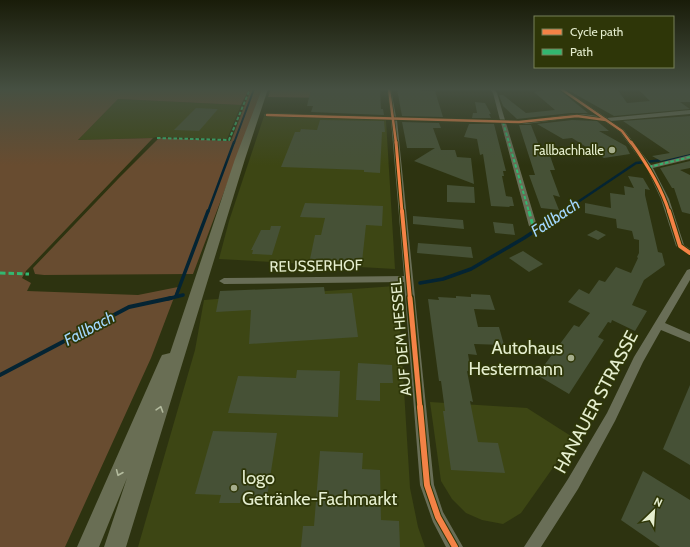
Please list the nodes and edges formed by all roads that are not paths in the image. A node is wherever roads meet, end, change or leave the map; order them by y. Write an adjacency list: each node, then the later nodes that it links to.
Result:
1 (256, 115): 19 (main road)
2 (284, 115): 7 (street)
3 (393, 115): 7 (street, AUF DEM HESSEL)
4 (501, 115): 9 (street)
5 (598, 115): 8 (street)
6 (663, 115): 8 (street)
7 (394, 118): 9 (street); 17 (street, AUF DEM HESSEL)
8 (606, 120): 9 (street); 11 (street)
9 (503, 122): 12 (street)
10 (690, 157): 11 (street)
11 (647, 164): 13 (street)
12 (533, 226)
13 (678, 238): 14 (street); 15 (street)
14 (690, 246)
15 (690, 252)
16 (690, 272): 20 (street, HANAUER STRASSE)
17 (408, 279): 18 (street, REUSSERHOF); 24 (street, AUF DEM HESSEL)
18 (224, 281)
19 (194, 301): 22 (main road, one-way to 22); 23 (main road, one-way to 19)
20 (658, 324): 21 (street); 25 (street, HANAUER STRASSE)
21 (690, 338)
22 (88, 547)
23 (115, 547)
24 (455, 547)
25 (532, 547)

